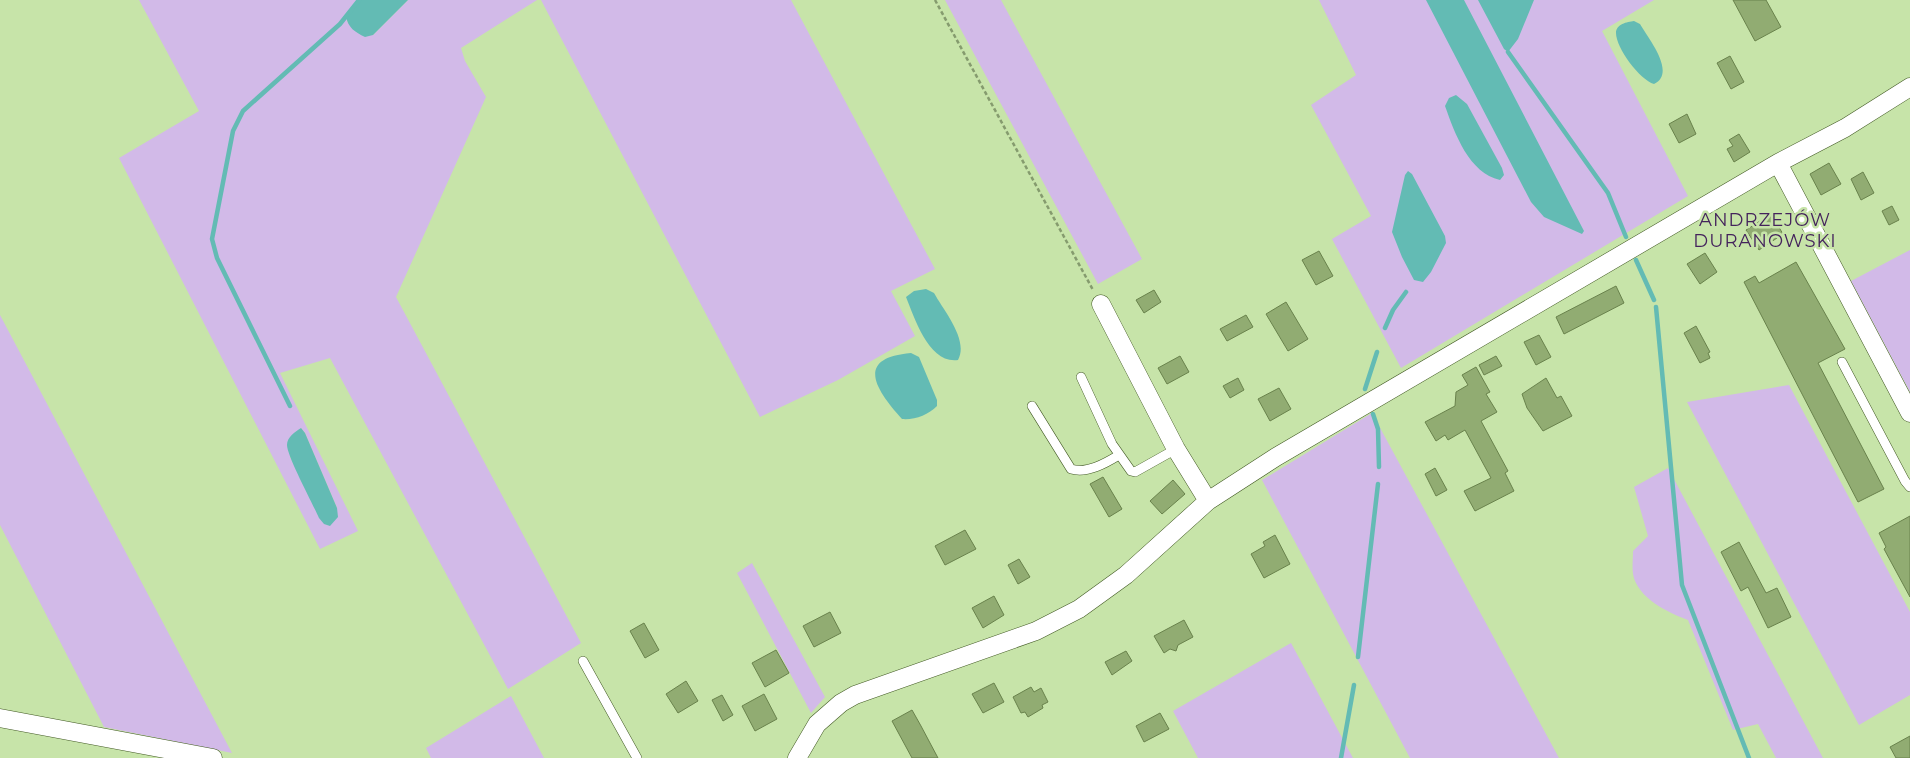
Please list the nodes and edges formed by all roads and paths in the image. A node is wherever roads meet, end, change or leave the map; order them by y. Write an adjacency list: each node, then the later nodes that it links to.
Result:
1 (935, 0): 4 (path)
2 (1910, 87): 3 (street)
3 (1778, 162): 8 (street); 12 (street)
4 (1101, 304): 9 (street)
5 (1842, 362): 11 (lane)
6 (1081, 377): 10 (lane)
7 (1032, 406): 10 (lane)
8 (1910, 413)
9 (1176, 449): 10 (lane); 12 (street)
10 (1119, 455)
11 (1910, 487)
12 (1208, 501): 17 (street)
13 (583, 661): 16 (lane)
14 (0, 718): 15 (street)
15 (213, 758)
16 (637, 758)
17 (797, 758)

